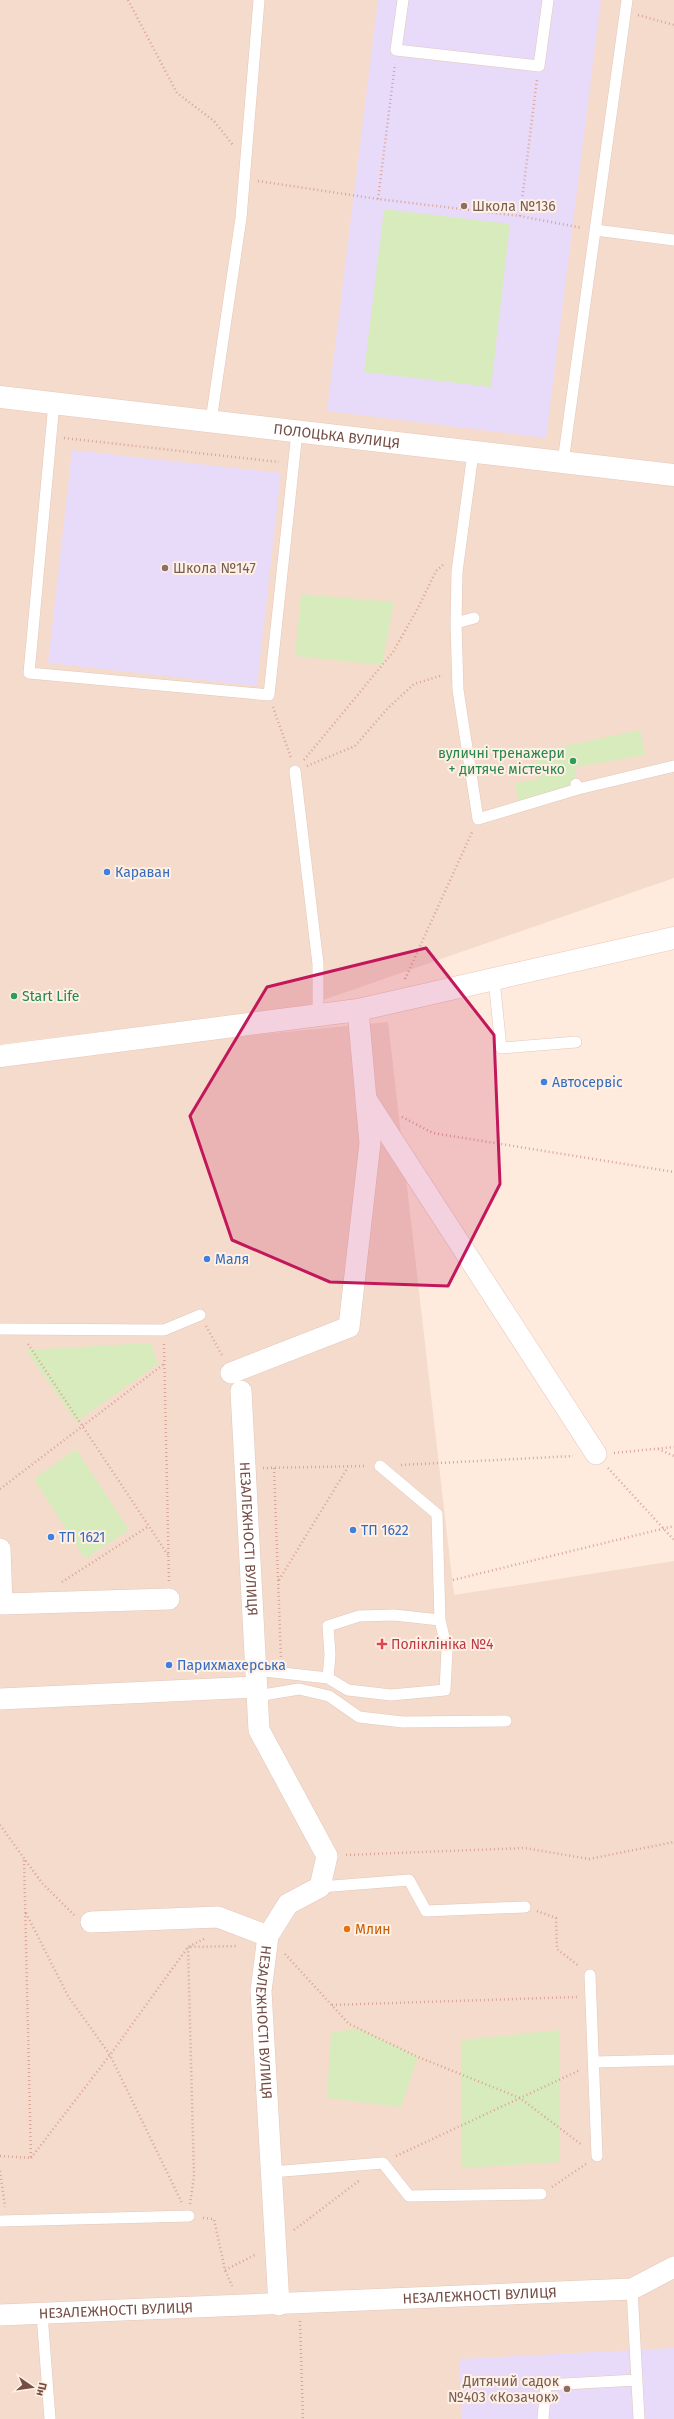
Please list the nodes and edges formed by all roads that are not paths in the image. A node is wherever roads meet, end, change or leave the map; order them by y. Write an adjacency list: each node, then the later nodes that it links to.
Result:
1 (259, 0): 9 (lane)
2 (403, 0): 3 (lane)
3 (548, 0)
4 (627, 0): 5 (lane)
5 (595, 230): 6 (lane); 12 (lane)
6 (674, 240)
7 (0, 397): 8 (street, ПОЛОЦЬКА ВУЛИЦЯ)
8 (54, 403): 9 (street, ПОЛОЦЬКА ВУЛИЦЯ); 10 (lane)
9 (211, 421): 10 (street, ПОЛОЦЬКА ВУЛИЦЯ)
10 (297, 432): 11 (street, ПОЛОЦЬКА ВУЛИЦЯ)
11 (473, 453): 12 (street, ПОЛОЦЬКА ВУЛИЦЯ); 15 (lane)
12 (563, 462): 13 (street, ПОЛОЦЬКА ВУЛИЦЯ)
13 (674, 475)
14 (474, 618): 15 (lane)
15 (456, 623): 16 (lane)
16 (674, 766)
17 (295, 771): 21 (lane)
18 (674, 938): 19 (street)
19 (494, 979): 20 (street); 22 (lane)
20 (358, 1010): 21 (street); 24 (street)
21 (318, 1016): 23 (street)
22 (576, 1042)
23 (0, 1056)
24 (366, 1099): 27 (street); 29 (street)
25 (200, 1316): 26 (lane)
26 (0, 1329)
27 (231, 1373)
28 (241, 1391): 35 (street, НЕЗАЛЕЖНОСТІ ВУЛИЦЯ)
29 (596, 1454)
30 (380, 1466): 33 (lane)
31 (0, 1549): 32 (street)
32 (169, 1599)
33 (440, 1620): 34 (lane); 34 (lane)
34 (328, 1678): 35 (lane)
35 (256, 1684): 36 (street); 37 (lane); 38 (street, НЕЗАЛЕЖНОСТІ ВУЛИЦЯ)
36 (0, 1699)
37 (506, 1721)
38 (320, 1887): 39 (lane); 41 (street, НЕЗАЛЕЖНОСТІ ВУЛИЦЯ)
39 (525, 1907)
40 (83, 1919): 41 (street)
41 (267, 1941): 46 (street, НЕЗАЛЕЖНОСТІ ВУЛИЦЯ)
42 (590, 1975): 44 (lane)
43 (674, 2060): 44 (lane)
44 (595, 2062): 45 (lane)
45 (597, 2156)
46 (271, 2172): 47 (lane); 52 (street, НЕЗАЛЕЖНОСТІ ВУЛИЦЯ)
47 (541, 2194)
48 (189, 2216): 49 (lane)
49 (3, 2220)
50 (674, 2267): 51 (street, НЕЗАЛЕЖНОСТІ ВУЛИЦЯ)
51 (632, 2289): 52 (street, НЕЗАЛЕЖНОСТІ ВУЛИЦЯ); 55 (lane)
52 (279, 2305): 53 (street, НЕЗАЛЕЖНОСТІ ВУЛИЦЯ)
53 (42, 2314): 54 (street, НЕЗАЛЕЖНОСТІ ВУЛИЦЯ); 56 (lane)
54 (0, 2315)
55 (636, 2380): 57 (lane); 58 (lane)
56 (50, 2419)
57 (543, 2419)
58 (639, 2419)

